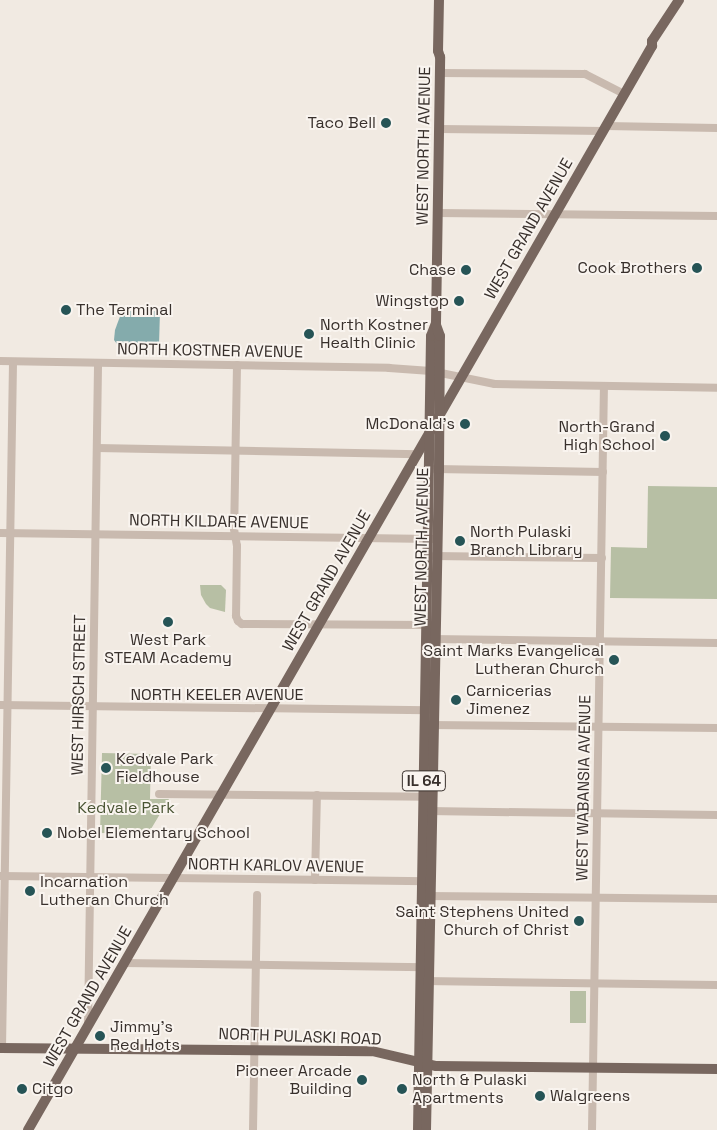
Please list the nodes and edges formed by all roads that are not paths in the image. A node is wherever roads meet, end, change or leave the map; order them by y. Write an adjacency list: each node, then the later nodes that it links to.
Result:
1 (439, 0): 4 (main road, WEST NORTH AVENUE / IL 64)
2 (445, 0): 4 (main road, WEST NORTH AVENUE / IL 64)
3 (679, 0): 6 (main road, WEST GRAND AVENUE)
4 (440, 57): 5 (main road, WEST NORTH AVENUE / IL 64)
5 (440, 73): 6 (street); 9 (main road, WEST NORTH AVENUE / IL 64)
6 (624, 94): 7 (main road, WEST GRAND AVENUE)
7 (605, 128): 8 (street); 9 (street); 11 (main road, WEST GRAND AVENUE)
8 (717, 128)
9 (439, 129): 10 (main road, WEST NORTH AVENUE / IL 64)
10 (438, 213): 11 (street); 17 (main road, WEST NORTH AVENUE / IL 64)
11 (555, 215): 12 (street); 18 (main road, WEST GRAND AVENUE)
12 (717, 216)
13 (0, 361): 14 (street, NORTH KOSTNER AVENUE)
14 (13, 362): 15 (street, NORTH KOSTNER AVENUE); 29 (street)
15 (98, 363): 16 (street, NORTH KOSTNER AVENUE); 23 (street, WEST HIRSCH STREET)
16 (237, 365): 17 (street, NORTH KOSTNER AVENUE); 24 (street)
17 (435, 372): 18 (street, NORTH KOSTNER AVENUE); 21 (main road, WEST NORTH AVENUE / IL 64); 22 (main road, WEST NORTH AVENUE / IL 64)
18 (460, 378): 19 (street, NORTH KOSTNER AVENUE); 21 (main road, WEST GRAND AVENUE)
19 (604, 386): 20 (street, NORTH KOSTNER AVENUE); 27 (street, WEST WABANSIA AVENUE)
20 (717, 388)
21 (440, 416): 22 (main road, WEST GRAND AVENUE); 26 (main road, WEST NORTH AVENUE / IL 64)
22 (430, 433): 25 (main road, WEST GRAND AVENUE); 26 (main road, WEST NORTH AVENUE / IL 64)
23 (97, 448): 24 (street); 30 (street, WEST HIRSCH STREET)
24 (236, 450): 25 (street); 31 (street)
25 (418, 454): 32 (main road, WEST GRAND AVENUE)
26 (434, 469): 27 (street); 33 (main road, WEST NORTH AVENUE / IL 64)
27 (603, 472): 35 (street, WEST WABANSIA AVENUE)
28 (0, 533): 29 (street, NORTH KILDARE AVENUE)
29 (10, 533): 30 (street, NORTH KILDARE AVENUE); 41 (street)
30 (95, 534): 31 (street, NORTH KILDARE AVENUE); 42 (street, WEST HIRSCH STREET)
31 (236, 536): 32 (street, NORTH KILDARE AVENUE); 36 (street)
32 (369, 538): 33 (street, NORTH KILDARE AVENUE); 36 (main road, WEST GRAND AVENUE)
33 (433, 539): 34 (main road, WEST NORTH AVENUE / IL 64)
34 (433, 556): 35 (street); 37 (main road, WEST NORTH AVENUE / IL 64)
35 (602, 558): 39 (street, WEST WABANSIA AVENUE)
36 (320, 624): 37 (street); 43 (main road, WEST GRAND AVENUE)
37 (431, 625): 38 (main road, WEST NORTH AVENUE / IL 64)
38 (431, 640): 39 (street); 44 (main road, WEST NORTH AVENUE / IL 64)
39 (600, 642): 40 (street); 46 (street, WEST WABANSIA AVENUE)
40 (717, 643)
41 (4, 706): 42 (street, NORTH KEELER AVENUE); 55 (street)
42 (93, 707): 43 (street, NORTH KEELER AVENUE); 56 (street, WEST HIRSCH STREET)
43 (271, 709): 44 (street, NORTH KEELER AVENUE); 49 (main road, WEST GRAND AVENUE)
44 (430, 710): 45 (main road, WEST NORTH AVENUE / IL 64)
45 (429, 725): 46 (street); 51 (main road, WEST NORTH AVENUE / IL 64)
46 (599, 727): 47 (street); 53 (street, WEST WABANSIA AVENUE)
47 (717, 728)
48 (159, 794): 49 (street)
49 (222, 794): 50 (street); 57 (main road, WEST GRAND AVENUE)
50 (317, 795): 51 (street); 58 (street)
51 (428, 797): 52 (main road, WEST NORTH AVENUE / IL 64)
52 (428, 811): 53 (street); 59 (main road, WEST NORTH AVENUE / IL 64)
53 (597, 813): 54 (street); 62 (street, WEST WABANSIA AVENUE)
54 (717, 815)
55 (2, 876): 56 (street, NORTH KARLOV AVENUE); 71 (street)
56 (90, 877): 57 (street, NORTH KARLOV AVENUE); 70 (street, WEST HIRSCH STREET)
57 (173, 878): 58 (street, NORTH KARLOV AVENUE); 64 (main road, WEST GRAND AVENUE)
58 (315, 880): 59 (street, NORTH KARLOV AVENUE)
59 (427, 881): 61 (main road, WEST NORTH AVENUE / IL 64)
60 (257, 895): 65 (street)
61 (426, 896): 62 (street); 66 (main road, WEST NORTH AVENUE / IL 64)
62 (596, 898): 63 (street); 68 (street, WEST WABANSIA AVENUE)
63 (717, 899)
64 (124, 963): 65 (street); 70 (main road, WEST GRAND AVENUE)
65 (256, 965): 66 (street); 73 (street)
66 (425, 967): 67 (main road, WEST NORTH AVENUE / IL 64)
67 (425, 981): 68 (street); 74 (main road, WEST NORTH AVENUE / IL 64)
68 (594, 983): 69 (street); 75 (street, WEST WABANSIA AVENUE)
69 (717, 984)
70 (88, 1027): 72 (main road, WEST GRAND AVENUE)
71 (1, 1048): 72 (main road, NORTH PULASKI ROAD)
72 (76, 1048): 73 (main road, NORTH PULASKI ROAD); 77 (main road, WEST GRAND AVENUE)
73 (255, 1050): 74 (main road, NORTH PULASKI ROAD); 78 (street)
74 (423, 1064): 75 (main road, NORTH PULASKI ROAD); 79 (main road, WEST NORTH AVENUE / IL 64); 80 (main road, WEST NORTH AVENUE / IL 64)
75 (593, 1067): 76 (main road, NORTH PULASKI ROAD); 81 (street, WEST WABANSIA AVENUE)
76 (717, 1069)
77 (28, 1130)
78 (253, 1130)
79 (418, 1130)
80 (426, 1130)
81 (592, 1130)

